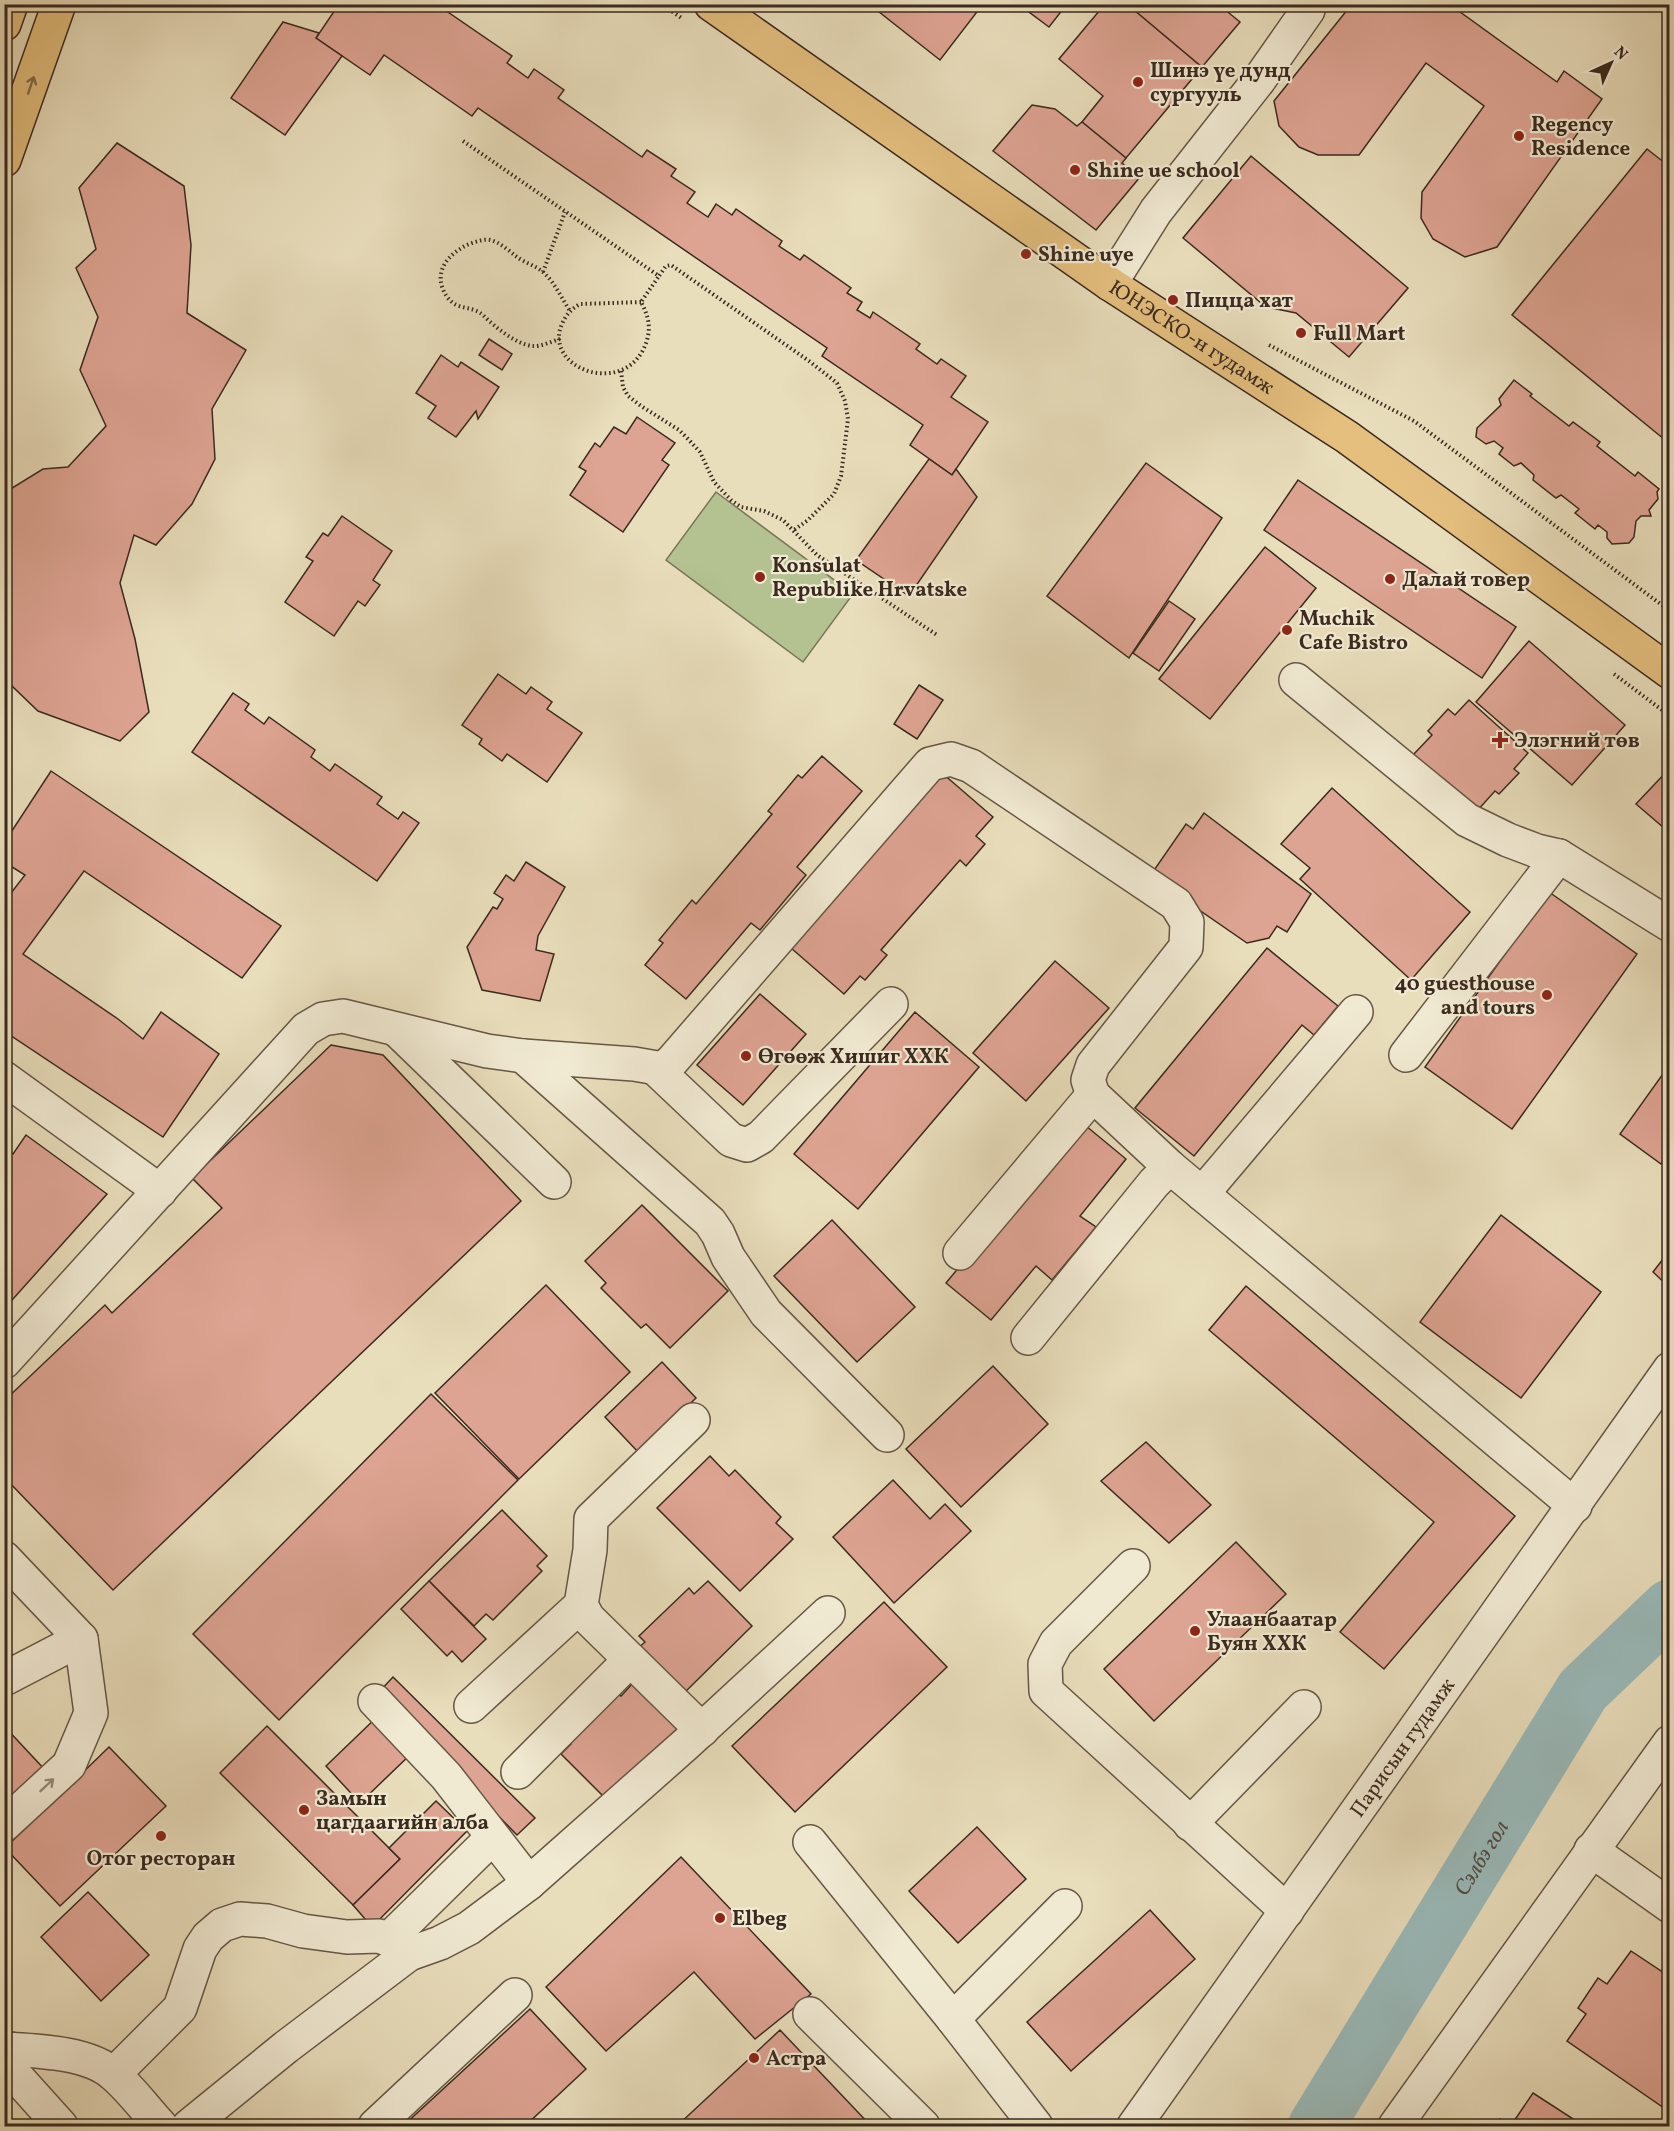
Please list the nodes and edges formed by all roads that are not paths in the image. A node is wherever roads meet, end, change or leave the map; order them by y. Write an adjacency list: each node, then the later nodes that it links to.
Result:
1 (11, 4): 5 (main road)
2 (59, 4): 6 (main road, one-way to 2)
3 (711, 4): 7 (main road, ЮНЭСКО-н гудамж)
4 (1308, 10): 7 (street)
5 (4, 24)
6 (4, 160)
7 (1110, 284): 8 (main road, ЮНЭСКО-н гудамж)
8 (1670, 672)
9 (1296, 680): 10 (street)
10 (1558, 856): 11 (street); 15 (street)
11 (1670, 925)
12 (891, 1004): 17 (street)
13 (1356, 1012): 23 (street)
14 (396, 1030): 16 (street); 21 (street); 22 (street)
15 (1406, 1055)
16 (523, 1056): 17 (street); 29 (street)
17 (656, 1069): 19 (street)
18 (4, 1078): 22 (street)
19 (1093, 1095): 20 (street); 24 (street)
20 (1170, 1167): 23 (street); 25 (street)
21 (554, 1182)
22 (160, 1191): 26 (street)
23 (1202, 1194): 30 (street)
24 (960, 1253)
25 (1028, 1338)
26 (4, 1362)
27 (1670, 1369): 30 (street, Парисын гудамж)
28 (693, 1420): 33 (street)
29 (887, 1435)
30 (1575, 1506): 52 (street, Парисын гудамж)
31 (4, 1558): 35 (street)
32 (1133, 1566): 44 (street)
33 (581, 1605): 36 (street); 39 (street)
34 (828, 1613): 41 (street)
35 (81, 1639): 37 (street); 45 (street, one-way to 35)
36 (630, 1660): 41 (street); 43 (street)
37 (5, 1678)
38 (375, 1701): 46 (street)
39 (471, 1706)
40 (1304, 1707): 44 (street)
41 (702, 1730): 49 (street)
42 (1670, 1742): 48 (street)
43 (519, 1772)
44 (1190, 1824): 52 (street)
45 (4, 1825)
46 (493, 1837): 49 (street); 53 (street)
47 (810, 1842): 56 (street)
48 (1591, 1850): 51 (street); 66 (street)
49 (529, 1883): 53 (street)
50 (1065, 1906): 56 (street)
51 (1670, 1906)
52 (1287, 1911): 65 (street, Парисын гудамж)
53 (400, 1946): 58 (street); 61 (street)
54 (515, 1995): 62 (street)
55 (810, 2014): 63 (street)
56 (953, 2019): 64 (street)
57 (7, 2049): 58 (street); 59 (street)
58 (114, 2074): 60 (street)
59 (62, 2127)
60 (161, 2127)
61 (189, 2127)
62 (375, 2127)
63 (922, 2127)
64 (1036, 2127)
65 (1134, 2127)
66 (1395, 2127)

